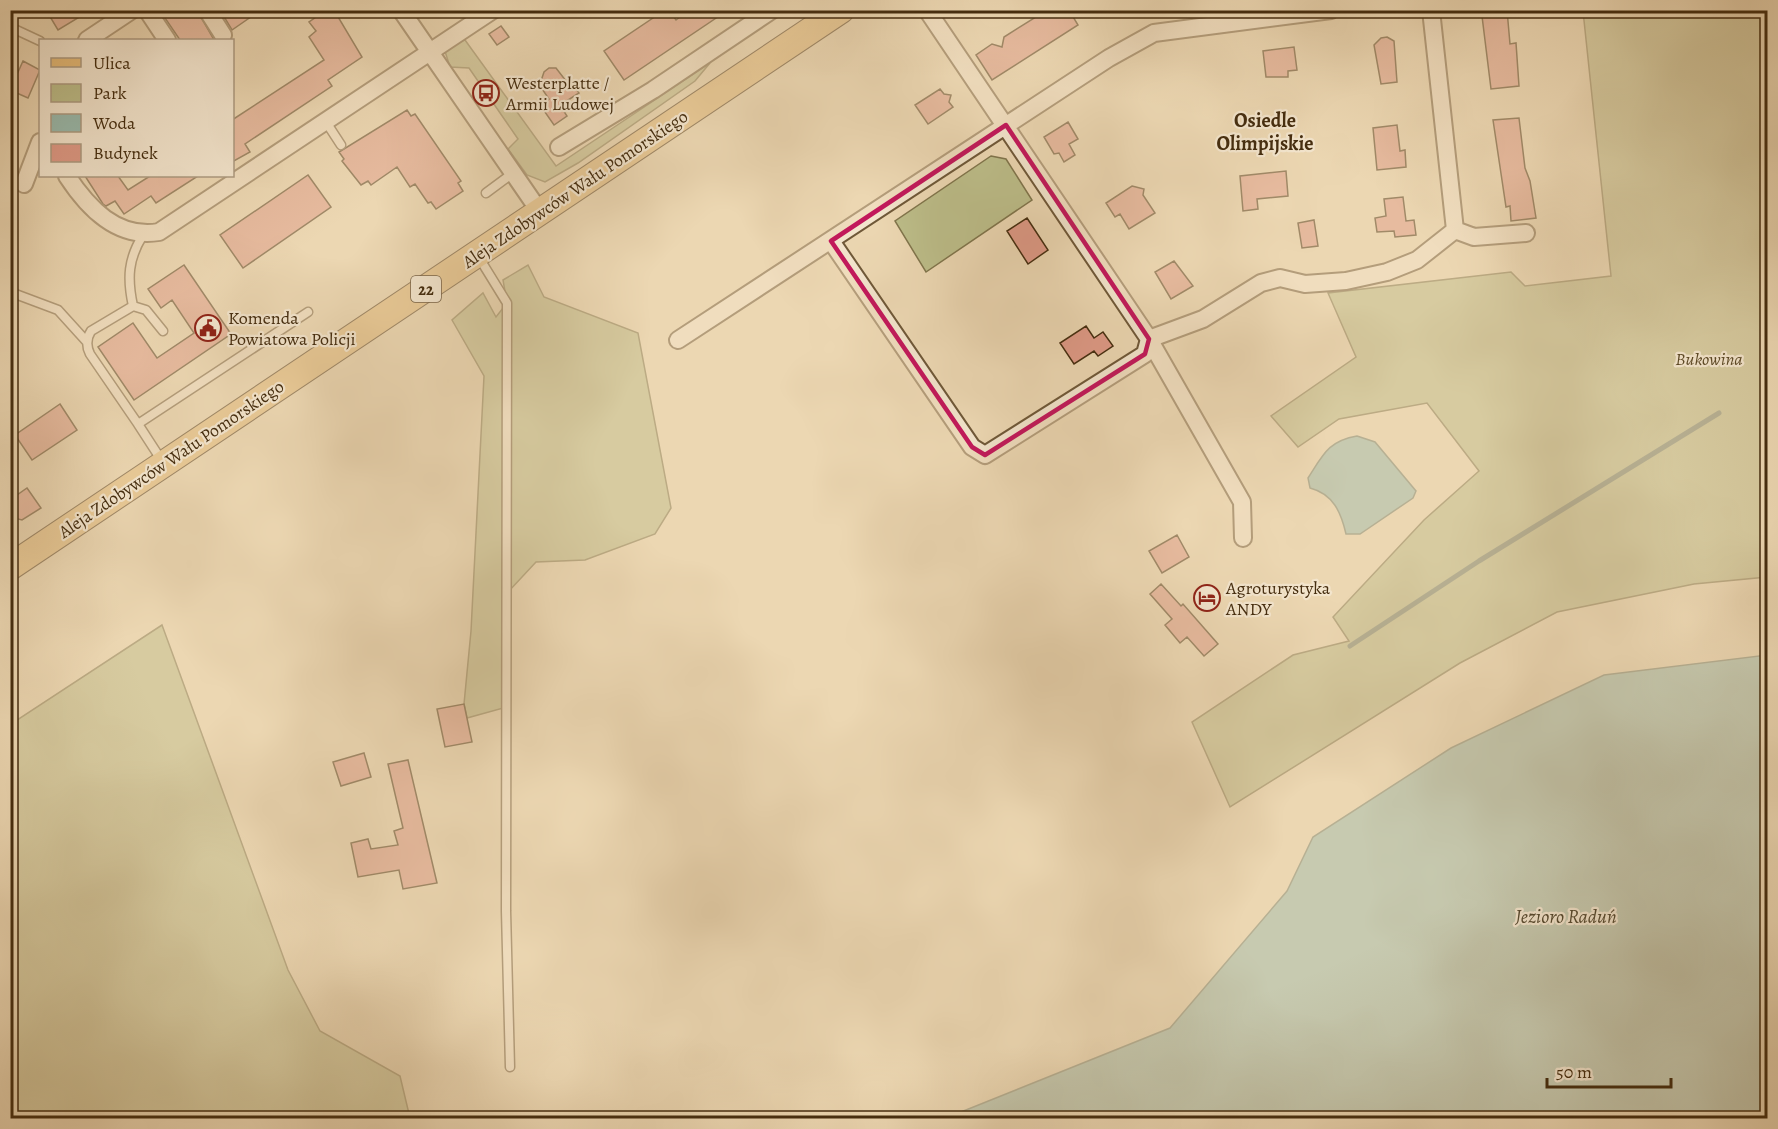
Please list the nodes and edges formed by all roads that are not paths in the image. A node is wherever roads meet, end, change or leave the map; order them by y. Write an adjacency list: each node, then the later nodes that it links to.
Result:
1 (132, 10): 13 (street)
2 (147, 10): 14 (street)
3 (207, 10): 12 (street)
4 (401, 10): 16 (street)
5 (493, 10): 16 (street)
6 (772, 10): 20 (street)
7 (841, 10): 26 (main road, Aleja Zdobywców Wału Pomorskiego / 22)
8 (927, 10): 18 (street)
9 (1331, 10): 18 (street)
10 (1431, 10): 27 (street)
11 (10, 27): 15 (lane)
12 (223, 35)
13 (105, 36)
14 (166, 39)
15 (39, 41)
16 (430, 55): 17 (street); 22 (street)
17 (326, 122): 19 (lane); 29 (street)
18 (1006, 125): 30 (street); 36 (street)
19 (341, 145)
20 (559, 147)
21 (39, 152): 24 (street)
22 (513, 173): 25 (lane); 26 (street)
23 (68, 177): 29 (street)
24 (24, 183)
25 (486, 193)
26 (540, 212): 31 (main road, Aleja Zdobywców Wału Pomorskiego / 22)
27 (1455, 230): 28 (street); 36 (street)
28 (1526, 233)
29 (143, 235): 33 (lane)
30 (831, 241): 36 (street); 37 (street)
31 (477, 255): 40 (main road, Aleja Zdobywców Wału Pomorskiego / 22); 43 (lane)
32 (10, 292): 38 (lane)
33 (133, 306): 35 (lane); 38 (lane)
34 (308, 312): 39 (lane)
35 (163, 331)
36 (1149, 339): 41 (street)
37 (678, 340)
38 (87, 342): 39 (lane)
39 (138, 424): 40 (lane)
40 (164, 464): 42 (main road, Aleja Zdobywców Wału Pomorskiego / 22)
41 (1243, 538)
42 (10, 567)
43 (510, 1067)

